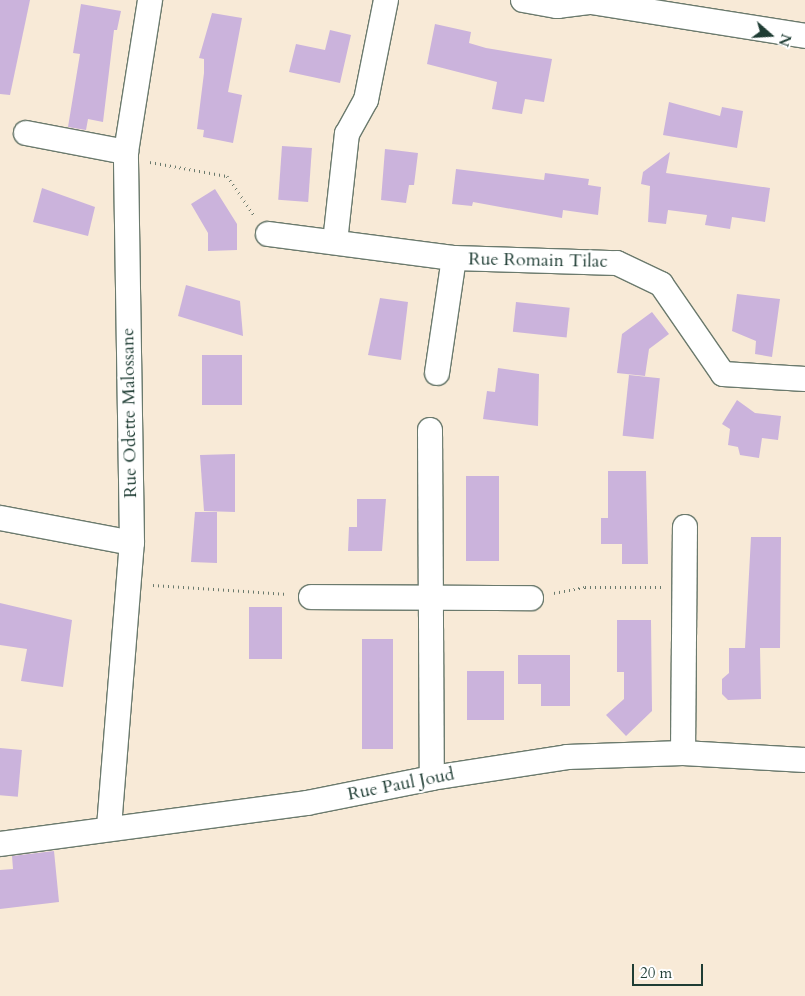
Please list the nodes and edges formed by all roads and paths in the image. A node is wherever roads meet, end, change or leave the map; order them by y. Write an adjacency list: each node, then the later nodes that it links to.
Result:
1 (150, 0): 6 (street, Rue Odette Malossane)
2 (386, 0): 8 (street)
3 (523, 0): 4 (street)
4 (805, 36)
5 (26, 133): 6 (street)
6 (126, 152): 7 (path); 15 (street, Rue Odette Malossane)
7 (268, 234): 8 (street)
8 (334, 242): 9 (street)
9 (454, 258): 10 (street, Rue Romain Tilac); 11 (street, Rue Romain Tilac)
10 (437, 373)
11 (805, 379)
12 (430, 430): 19 (street)
13 (0, 518): 15 (street)
14 (685, 527): 17 (street)
15 (132, 543): 16 (street, Rue Odette Malossane)
16 (128, 584): 18 (path); 24 (street, Rue Odette Malossane)
17 (684, 587): 20 (path); 21 (street)
18 (311, 596): 19 (street)
19 (432, 598): 20 (street); 23 (street)
20 (531, 598)
21 (683, 753): 22 (street, Rue Paul Joud); 23 (street, Rue Paul Joud)
22 (805, 760)
23 (432, 778): 24 (street, Rue Paul Joud)
24 (109, 827): 25 (street, Rue Paul Joud)
25 (0, 844)

